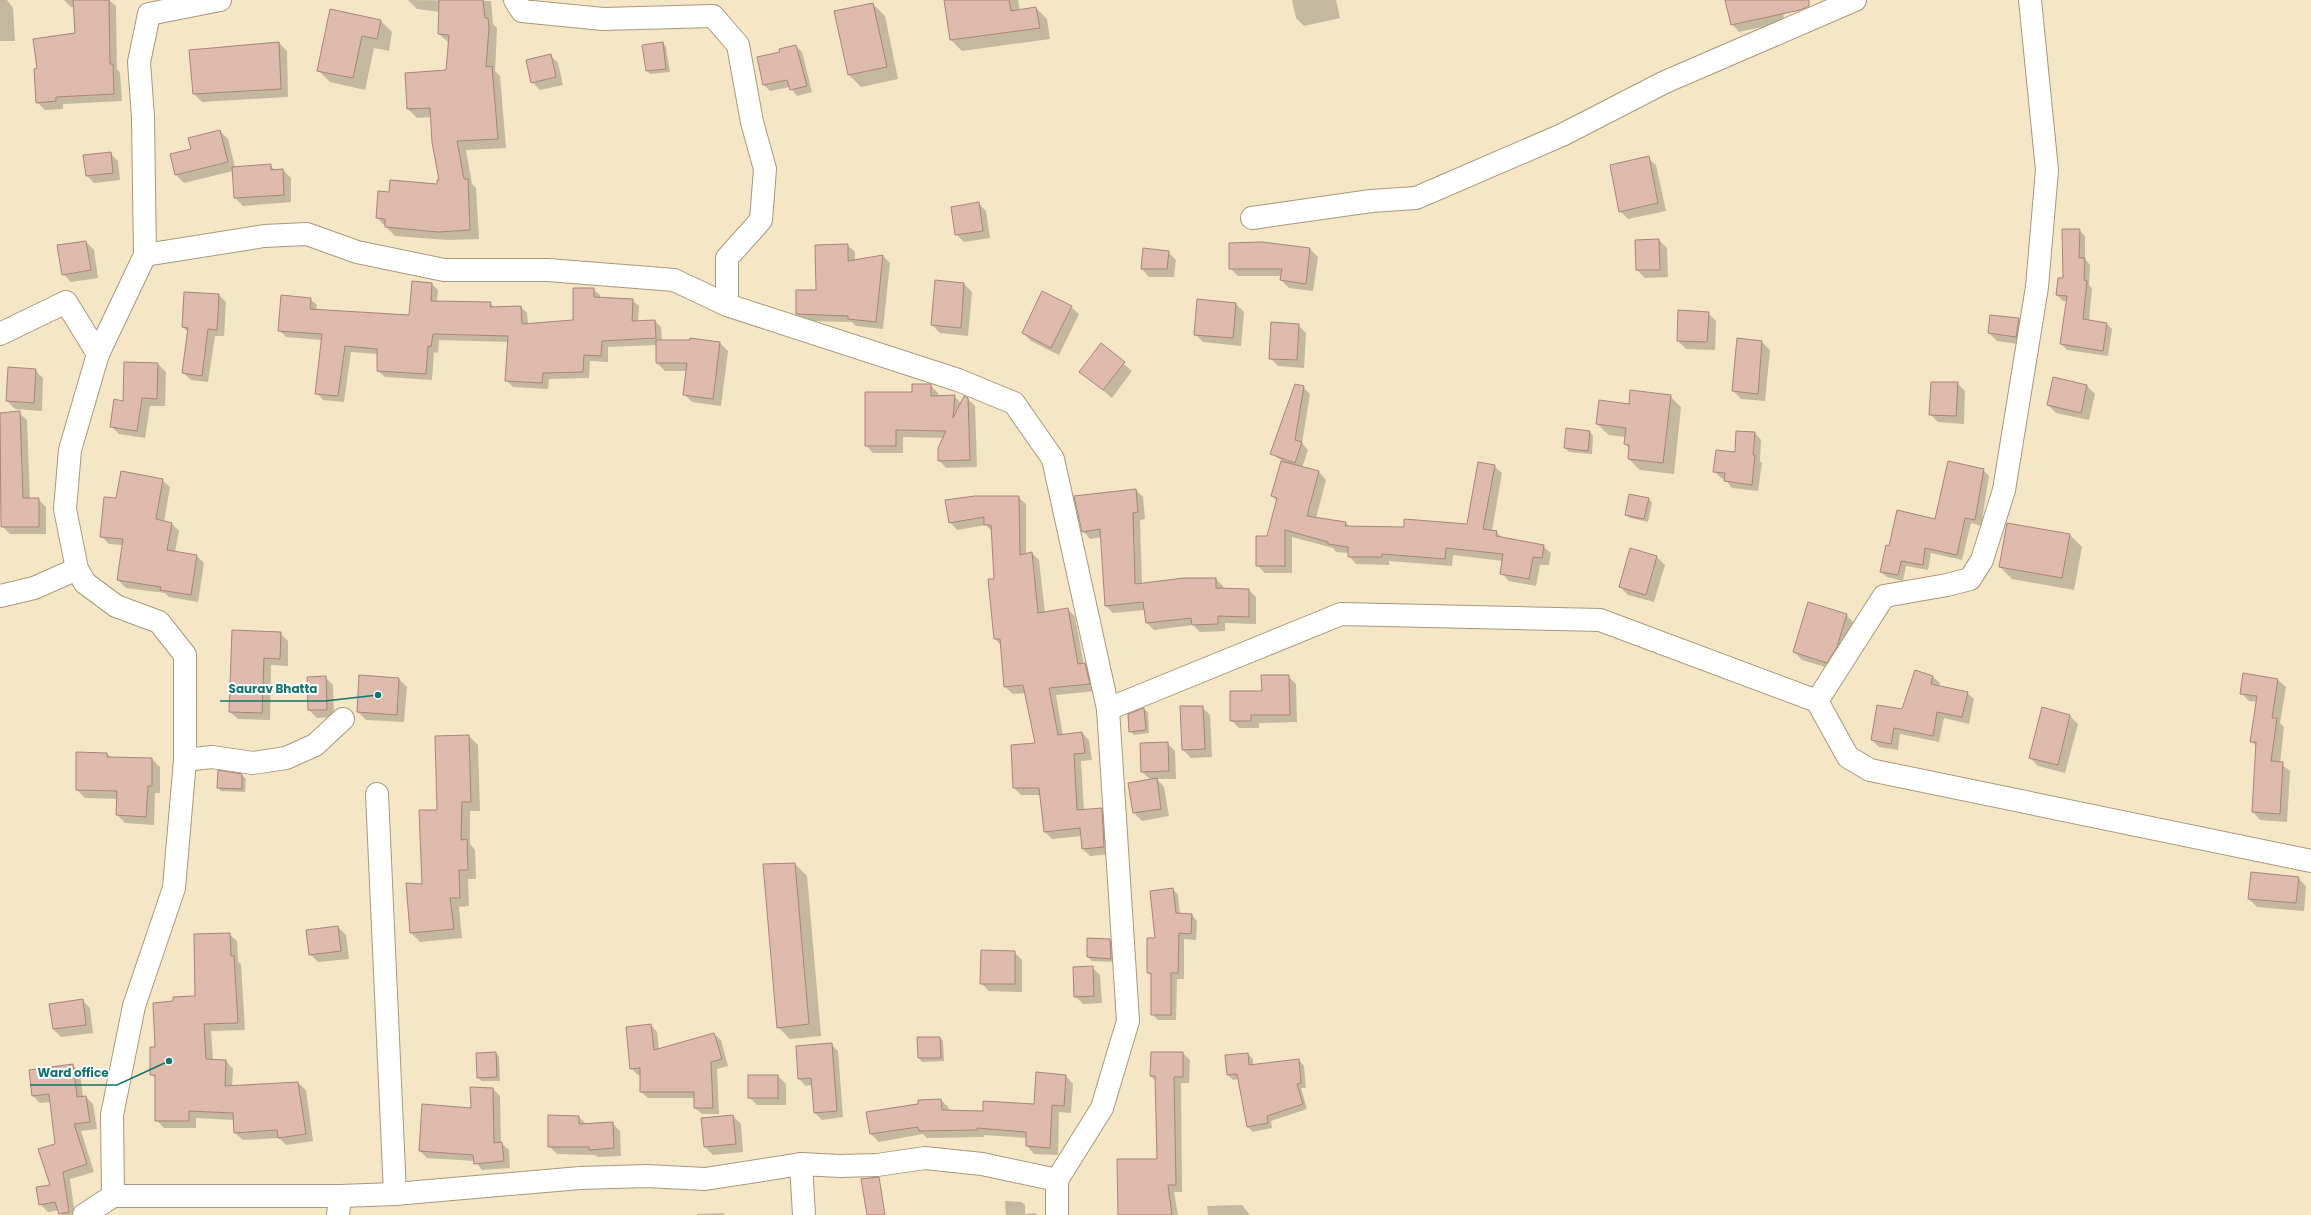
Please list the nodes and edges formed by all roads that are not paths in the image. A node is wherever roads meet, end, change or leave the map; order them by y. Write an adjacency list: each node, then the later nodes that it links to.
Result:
1 (220, 0): 5 (street)
2 (515, 0): 8 (street)
3 (1855, 0): 6 (street)
4 (2030, 0): 13 (street)
5 (147, 7): 7 (street)
6 (1252, 218)
7 (145, 255): 8 (street); 10 (street)
8 (727, 305): 14 (street)
9 (0, 334): 10 (street)
10 (98, 354): 11 (street)
11 (77, 569): 12 (street); 16 (street)
12 (0, 596)
13 (1818, 701): 14 (street); 18 (street)
14 (1108, 710): 20 (street)
15 (343, 719): 16 (street)
16 (185, 760): 22 (street)
17 (377, 794): 21 (street)
18 (2311, 861)
19 (801, 1164): 20 (street); 21 (street); 25 (street)
20 (1057, 1180): 26 (street)
21 (395, 1194): 23 (street)
22 (113, 1196): 23 (street); 24 (street)
23 (339, 1205)
24 (84, 1215)
25 (804, 1215)
26 (1057, 1215)

